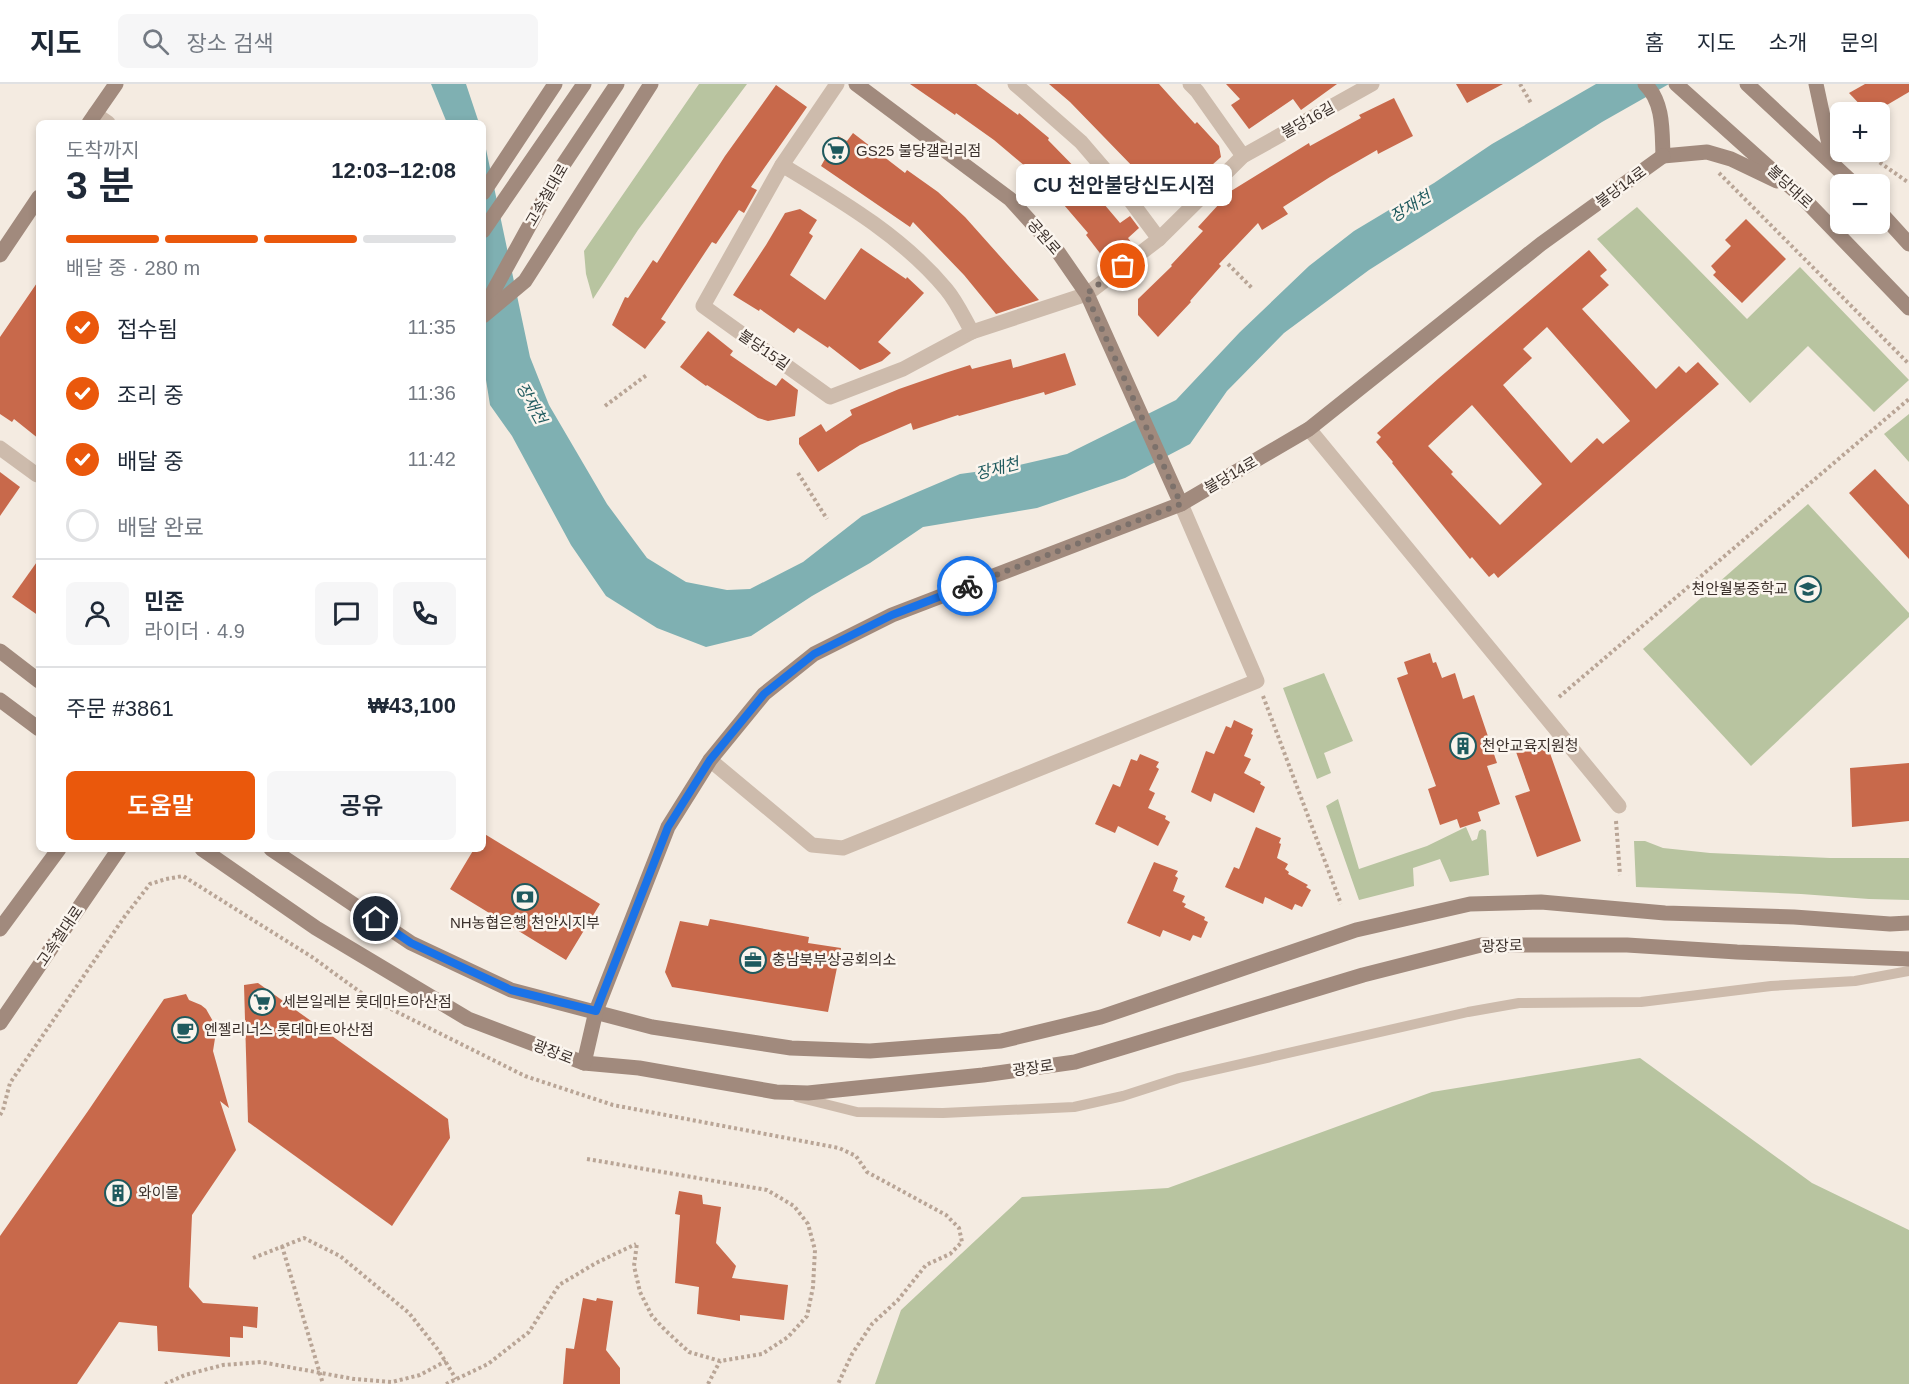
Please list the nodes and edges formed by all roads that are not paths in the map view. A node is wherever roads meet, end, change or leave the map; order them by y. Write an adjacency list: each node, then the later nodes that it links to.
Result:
1 (116, 84): 15 (main road)
2 (584, 84): 25 (main road, 고속철대로)
3 (617, 84): 30 (main road, 고속철대로)
4 (651, 84): 32 (main road)
5 (837, 84): 19 (street, 불당15길)
6 (856, 84): 29 (main road, 공원로)
7 (1015, 84): 26 (street)
8 (1190, 84): 16 (street)
9 (1372, 84): 16 (street, 불당16길)
10 (1645, 84): 17 (main road)
11 (1676, 84): 22 (main road, 불당대로)
12 (1747, 84): 18 (main road)
13 (1816, 84): 18 (main road)
14 (552, 89): 21 (main road)
15 (97, 120)
16 (1243, 156): 26 (street, 불당16길)
17 (1663, 156): 22 (main road); 34 (main road, 불당14로)
18 (1833, 163): 20 (main road)
19 (782, 165): 33 (street); 33 (street, 불당15길)
20 (1844, 174)
21 (486, 188)
22 (1793, 189): 31 (main road, 불당대로)
23 (36, 201): 28 (main road)
24 (1890, 223): 27 (main road)
25 (486, 227)
26 (1159, 239): 29 (street, 불당16길)
27 (1909, 244)
28 (0, 255)
29 (1086, 294): 33 (street, 불당15길); 37 (main road, 공원로)
30 (486, 305)
31 (1909, 308)
32 (486, 314)
33 (972, 333)
34 (1309, 429): 37 (main road, 불당14로); 43 (street)
35 (0, 448): 36 (street)
36 (36, 474)
37 (1181, 504): 42 (main road, 불당14로); 42 (street)
38 (0, 651): 39 (main road)
39 (36, 679)
40 (0, 700): 41 (main road)
41 (36, 727)
42 (710, 760): 52 (main road, 불당14로)
43 (1618, 813)
44 (57, 852): 49 (main road)
45 (117, 852): 53 (main road, 고속철대로)
46 (206, 852): 54 (main road, 광장로)
47 (275, 852): 52 (main road)
48 (1909, 923): 52 (main road)
49 (0, 929)
50 (1909, 959): 55 (main road, 광장로)
51 (1909, 970): 55 (lane)
52 (596, 1011): 54 (main road, 불당14로)
53 (0, 1023)
54 (584, 1064): 55 (main road, 광장로)
55 (776, 1092)

